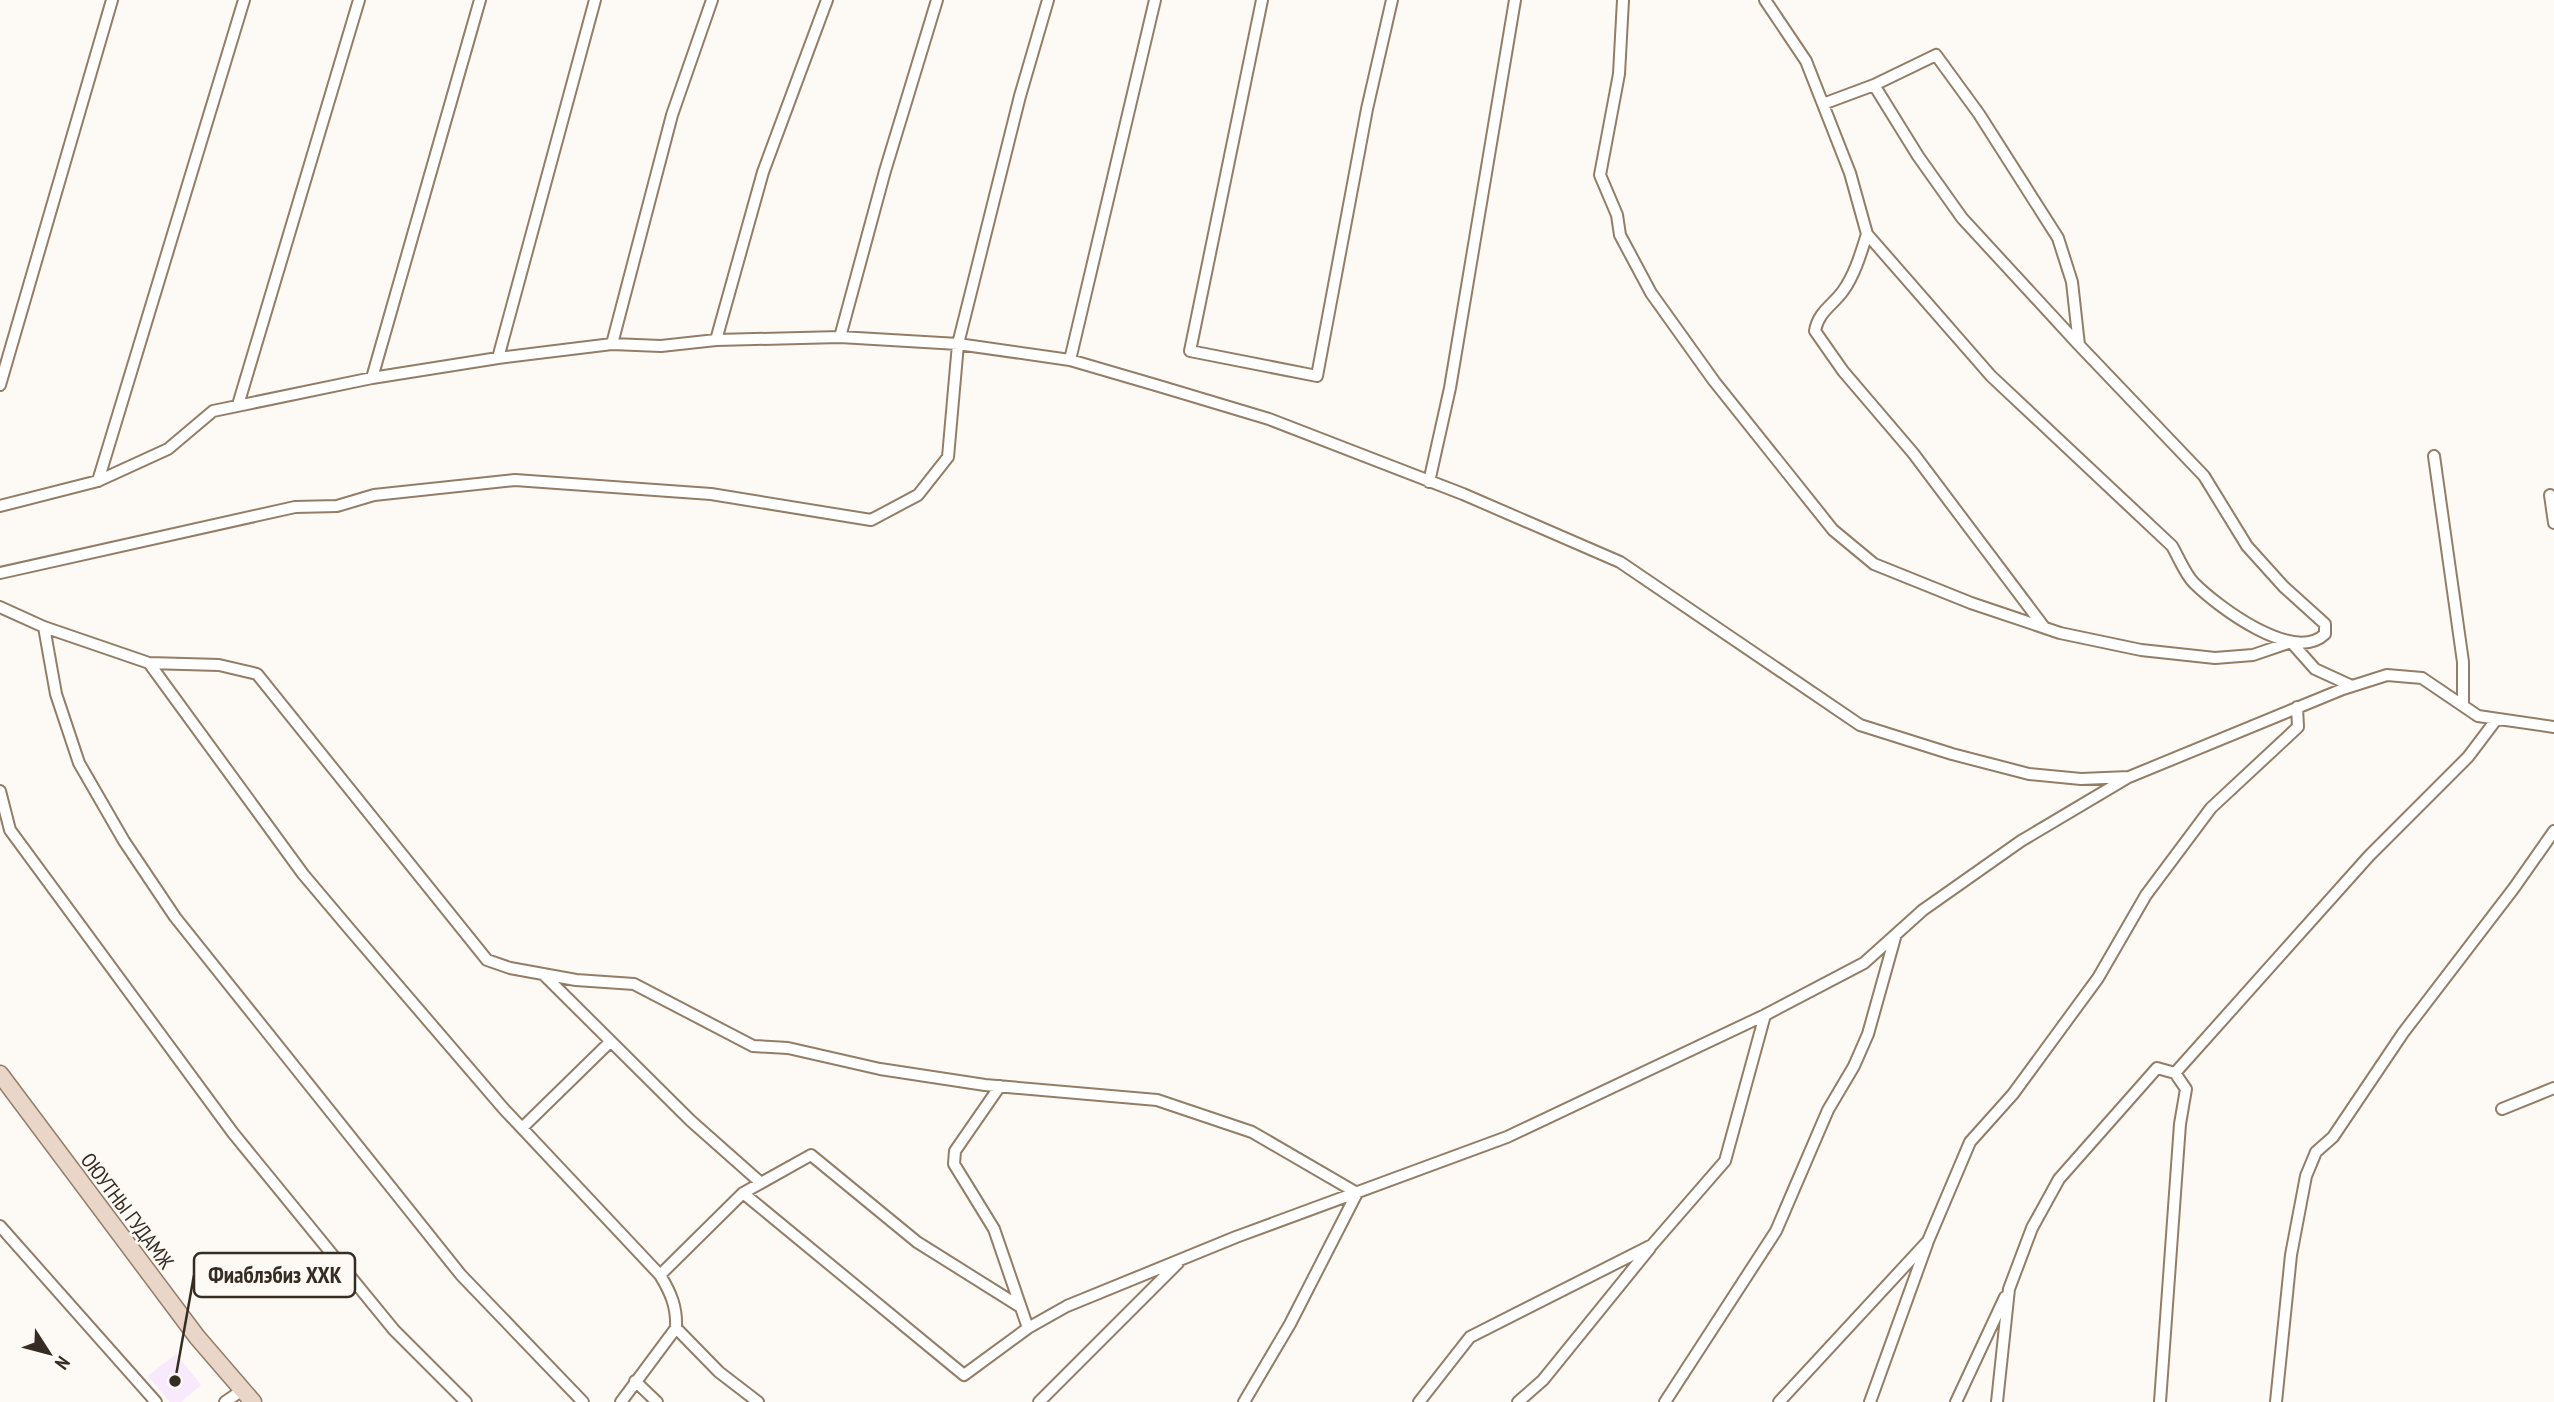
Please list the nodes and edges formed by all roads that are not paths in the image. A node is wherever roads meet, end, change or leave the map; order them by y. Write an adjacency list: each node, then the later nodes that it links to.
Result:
1 (113, 0): 27 (street)
2 (244, 0): 30 (street)
3 (359, 0): 28 (street)
4 (480, 0): 26 (street)
5 (595, 0): 24 (street)
6 (712, 0): 21 (street)
7 (827, 0): 20 (street)
8 (937, 0): 19 (street)
9 (1048, 0): 22 (street)
10 (1155, 0): 25 (street)
11 (1261, 0): 12 (street)
12 (1392, 0)
13 (1515, 0): 31 (street)
14 (1622, 0): 38 (street)
15 (1765, 0): 17 (street)
16 (1874, 85): 17 (street); 23 (street); 23 (street)
17 (1822, 104): 18 (street)
18 (1867, 234): 38 (street); 39 (street)
19 (840, 337): 20 (street); 22 (street)
20 (716, 340): 21 (street)
21 (612, 344): 24 (street)
22 (958, 344): 25 (street); 35 (street)
23 (2079, 345): 39 (street)
24 (498, 358): 26 (street)
25 (1070, 360): 31 (street)
26 (372, 378): 28 (street)
27 (0, 385)
28 (238, 405): 30 (street)
29 (2434, 456): 42 (street)
30 (98, 481): 33 (street)
31 (1429, 482): 46 (street)
32 (2550, 495): 34 (street)
33 (0, 506)
34 (2554, 523)
35 (0, 573)
36 (0, 607): 37 (street)
37 (44, 627): 40 (street); 76 (street)
38 (2045, 628): 39 (street)
39 (2291, 642): 41 (street)
40 (149, 663): 50 (street); 58 (street)
41 (2352, 686): 42 (street); 43 (street)
42 (2463, 704): 44 (street)
43 (2297, 708): 46 (street); 63 (street)
44 (2496, 720): 45 (street); 53 (street)
45 (2554, 727)
46 (2130, 777): 49 (street)
47 (0, 791): 75 (street)
48 (2554, 831): 90 (street)
49 (1896, 934): 51 (street); 84 (street)
50 (543, 974): 52 (street); 55 (street)
51 (1765, 1015): 61 (street); 64 (street)
52 (610, 1042): 58 (street); 59 (street)
53 (2175, 1073): 67 (street); 89 (street)
54 (0, 1074): 72 (street, ОЮУТНЫ ГУДАМЖ)
55 (1000, 1086): 61 (street); 68 (street)
56 (2554, 1088): 57 (street)
57 (2502, 1109)
58 (522, 1128): 66 (street)
59 (761, 1183): 60 (street); 68 (street)
60 (743, 1193): 66 (street); 70 (street)
61 (1357, 1193): 65 (street); 81 (street)
62 (0, 1226): 73 (street)
63 (1928, 1241): 85 (street); 86 (street)
64 (1652, 1245): 82 (street); 83 (street)
65 (1181, 1260): 70 (street); 80 (street)
66 (660, 1275): 69 (street)
67 (2009, 1289): 87 (street); 88 (street)
68 (1019, 1306): 70 (street)
69 (676, 1328): 71 (street); 79 (street)
70 (1028, 1328)
71 (635, 1381): 77 (street); 78 (street)
72 (249, 1396): 74 (street)
73 (156, 1402)
74 (225, 1402)
75 (466, 1402)
76 (583, 1402)
77 (621, 1402)
78 (657, 1402)
79 (758, 1402)
80 (1039, 1402)
81 (1244, 1402)
82 (1419, 1402)
83 (1518, 1402)
84 (1665, 1402)
85 (1779, 1402)
86 (1870, 1402)
87 (1956, 1402)
88 (1997, 1402)
89 (2160, 1402)
90 (2276, 1402)

